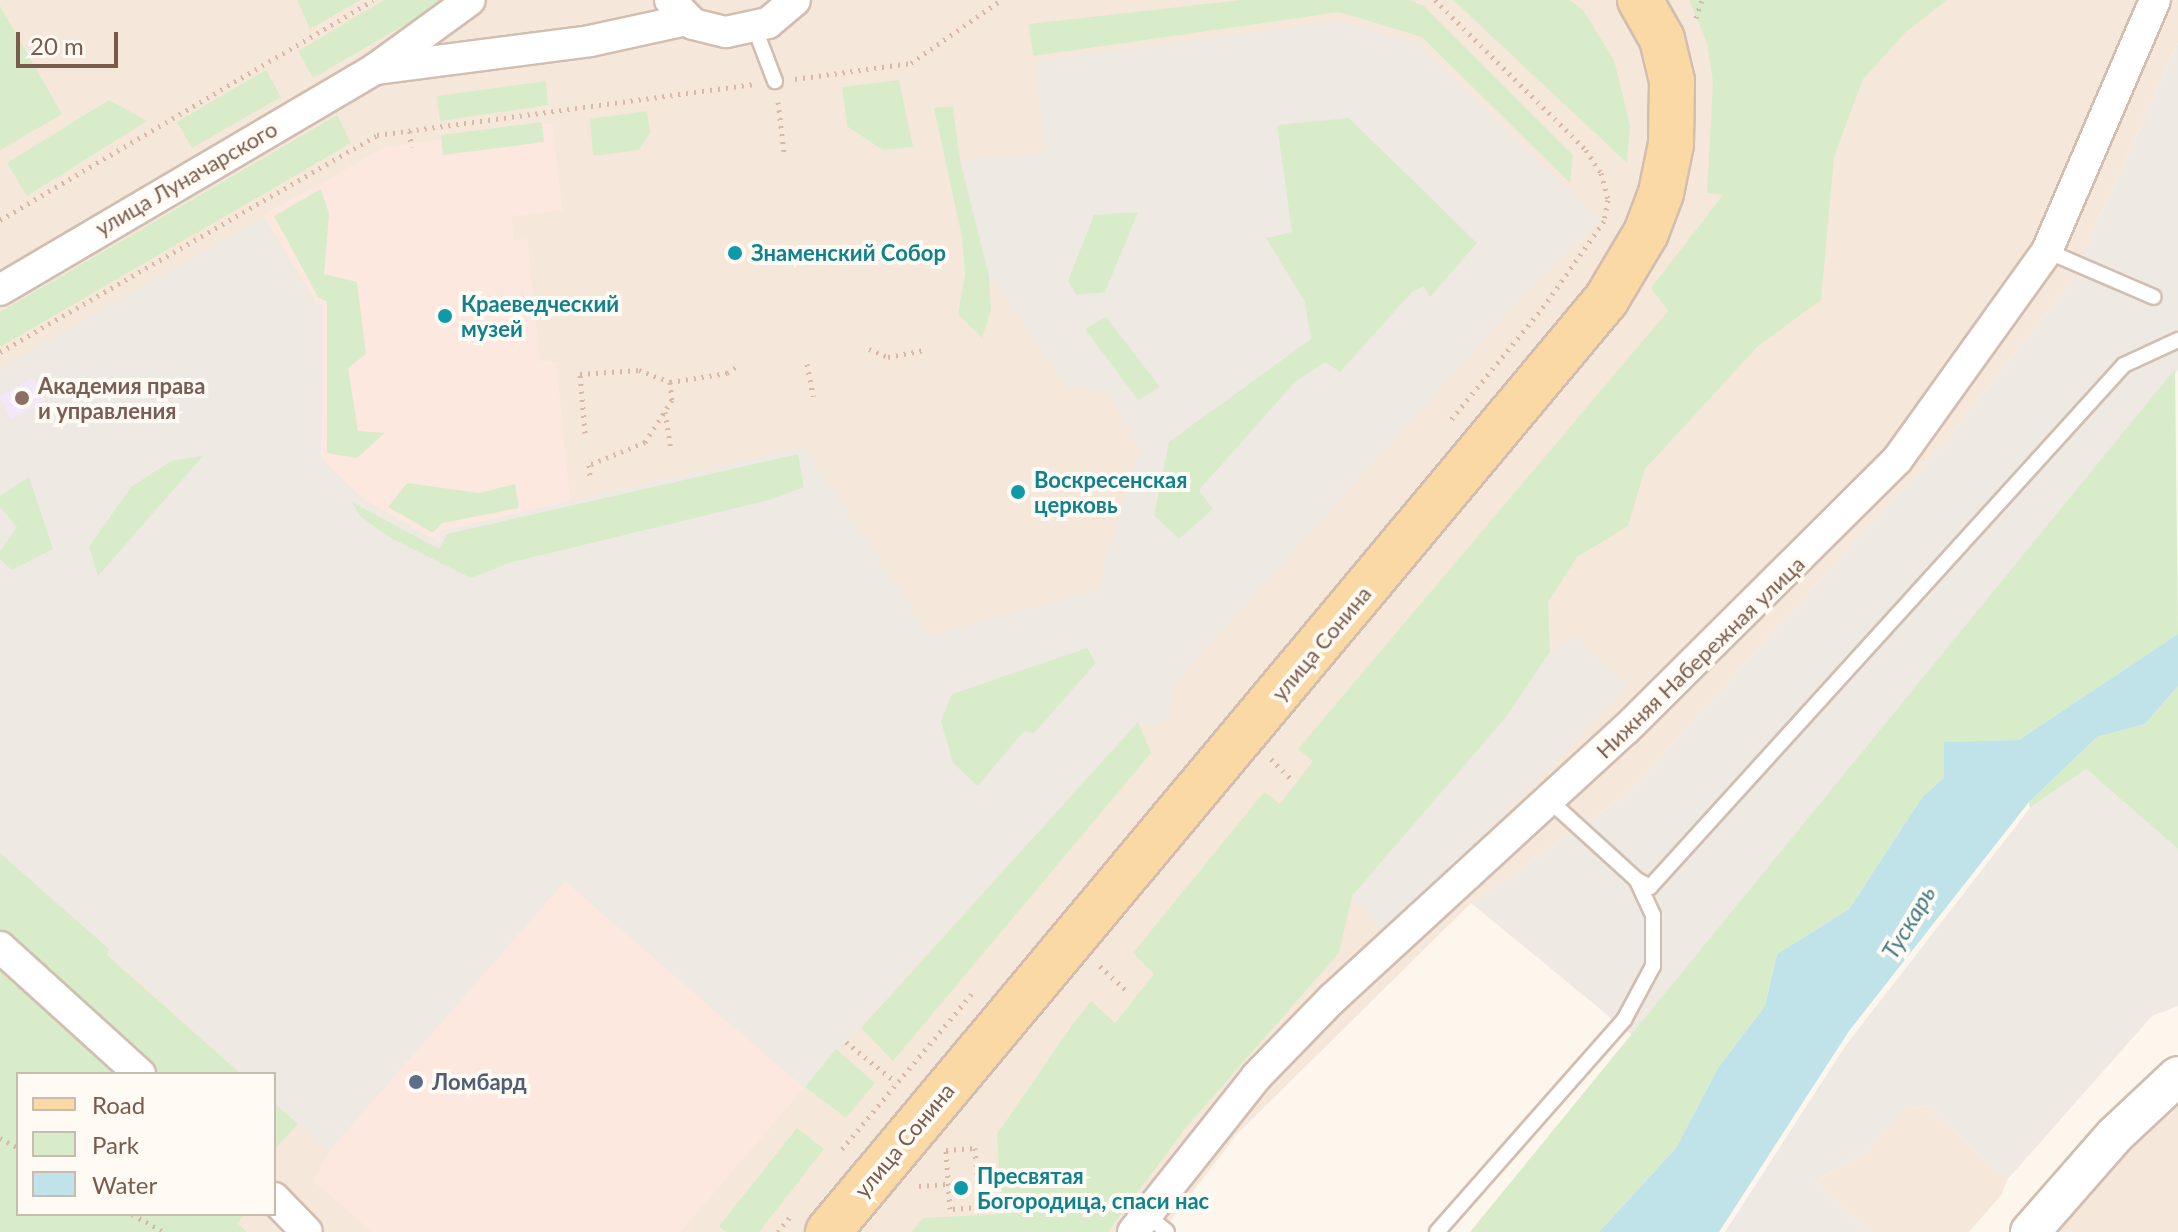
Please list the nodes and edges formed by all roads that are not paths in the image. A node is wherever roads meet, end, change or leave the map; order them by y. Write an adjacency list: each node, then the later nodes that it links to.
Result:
1 (470, 0): 7 (street, улица Луначарского)
2 (795, 0): 6 (street)
3 (1640, 0): 19 (main road, улица Сонина)
4 (2155, 0): 9 (street, Нижняя Набережная улица)
5 (678, 10): 6 (street); 7 (street)
6 (755, 29): 8 (lane)
7 (375, 69): 10 (street, улица Луначарского)
8 (775, 81)
9 (2047, 251): 11 (lane); 13 (street, Нижняя Набережная улица)
10 (0, 290)
11 (2154, 297)
12 (2178, 340): 14 (lane)
13 (1549, 800): 14 (lane); 20 (street, Нижняя Набережная улица)
14 (1637, 880): 22 (lane)
15 (0, 947): 16 (street)
16 (138, 1072)
17 (2178, 1076): 23 (street)
18 (276, 1200): 21 (street)
19 (812, 1221)
20 (1149, 1226)
21 (307, 1232)
22 (1437, 1232)
23 (2030, 1232)

